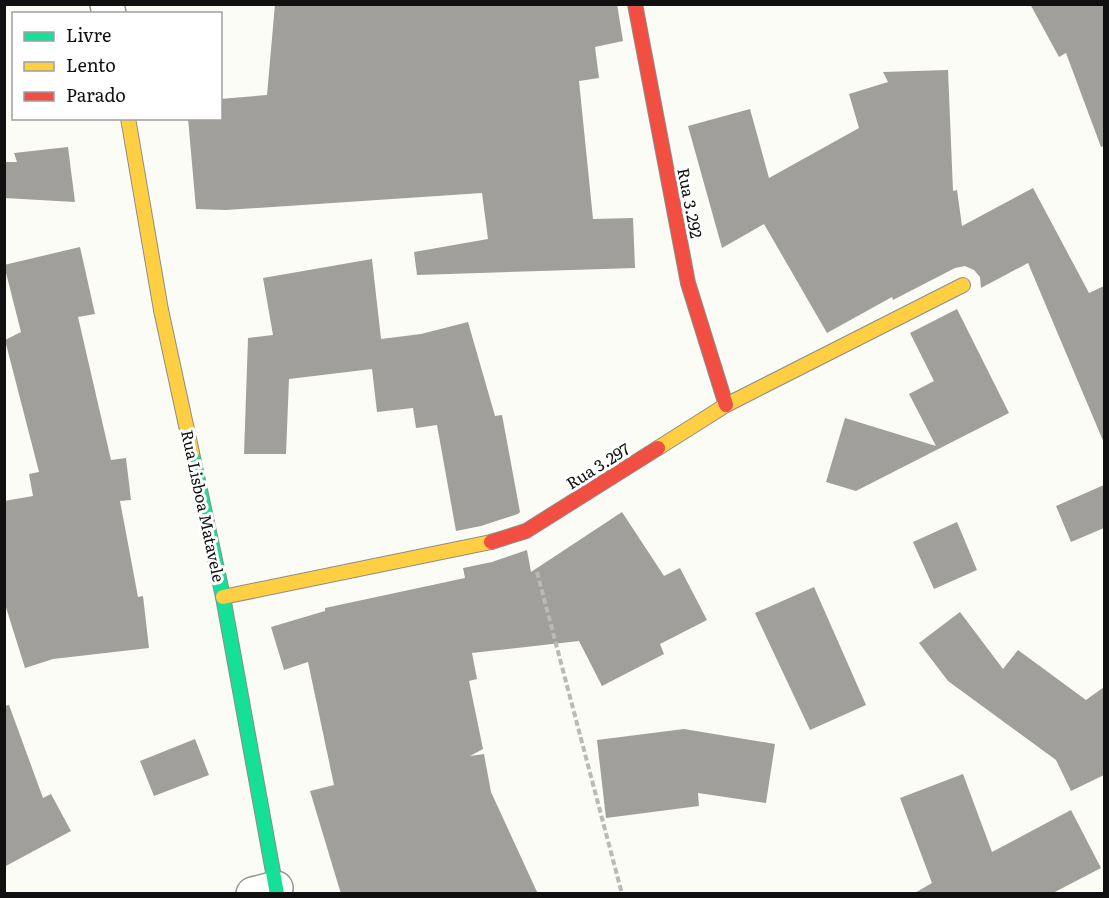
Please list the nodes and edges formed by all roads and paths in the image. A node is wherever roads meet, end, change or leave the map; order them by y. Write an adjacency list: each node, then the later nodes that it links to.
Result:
1 (635, 4): 4 (street, Rua 3.292)
2 (128, 120): 6 (street, Rua Lisboa Matavele)
3 (963, 285): 4 (street, Rua 3.297)
4 (726, 405): 5 (street, Rua 3.297)
5 (526, 531): 6 (street, Rua 3.297); 8 (path)
6 (223, 597): 7 (street, Rua Lisboa Matavele)
7 (269, 892)
8 (622, 894)

